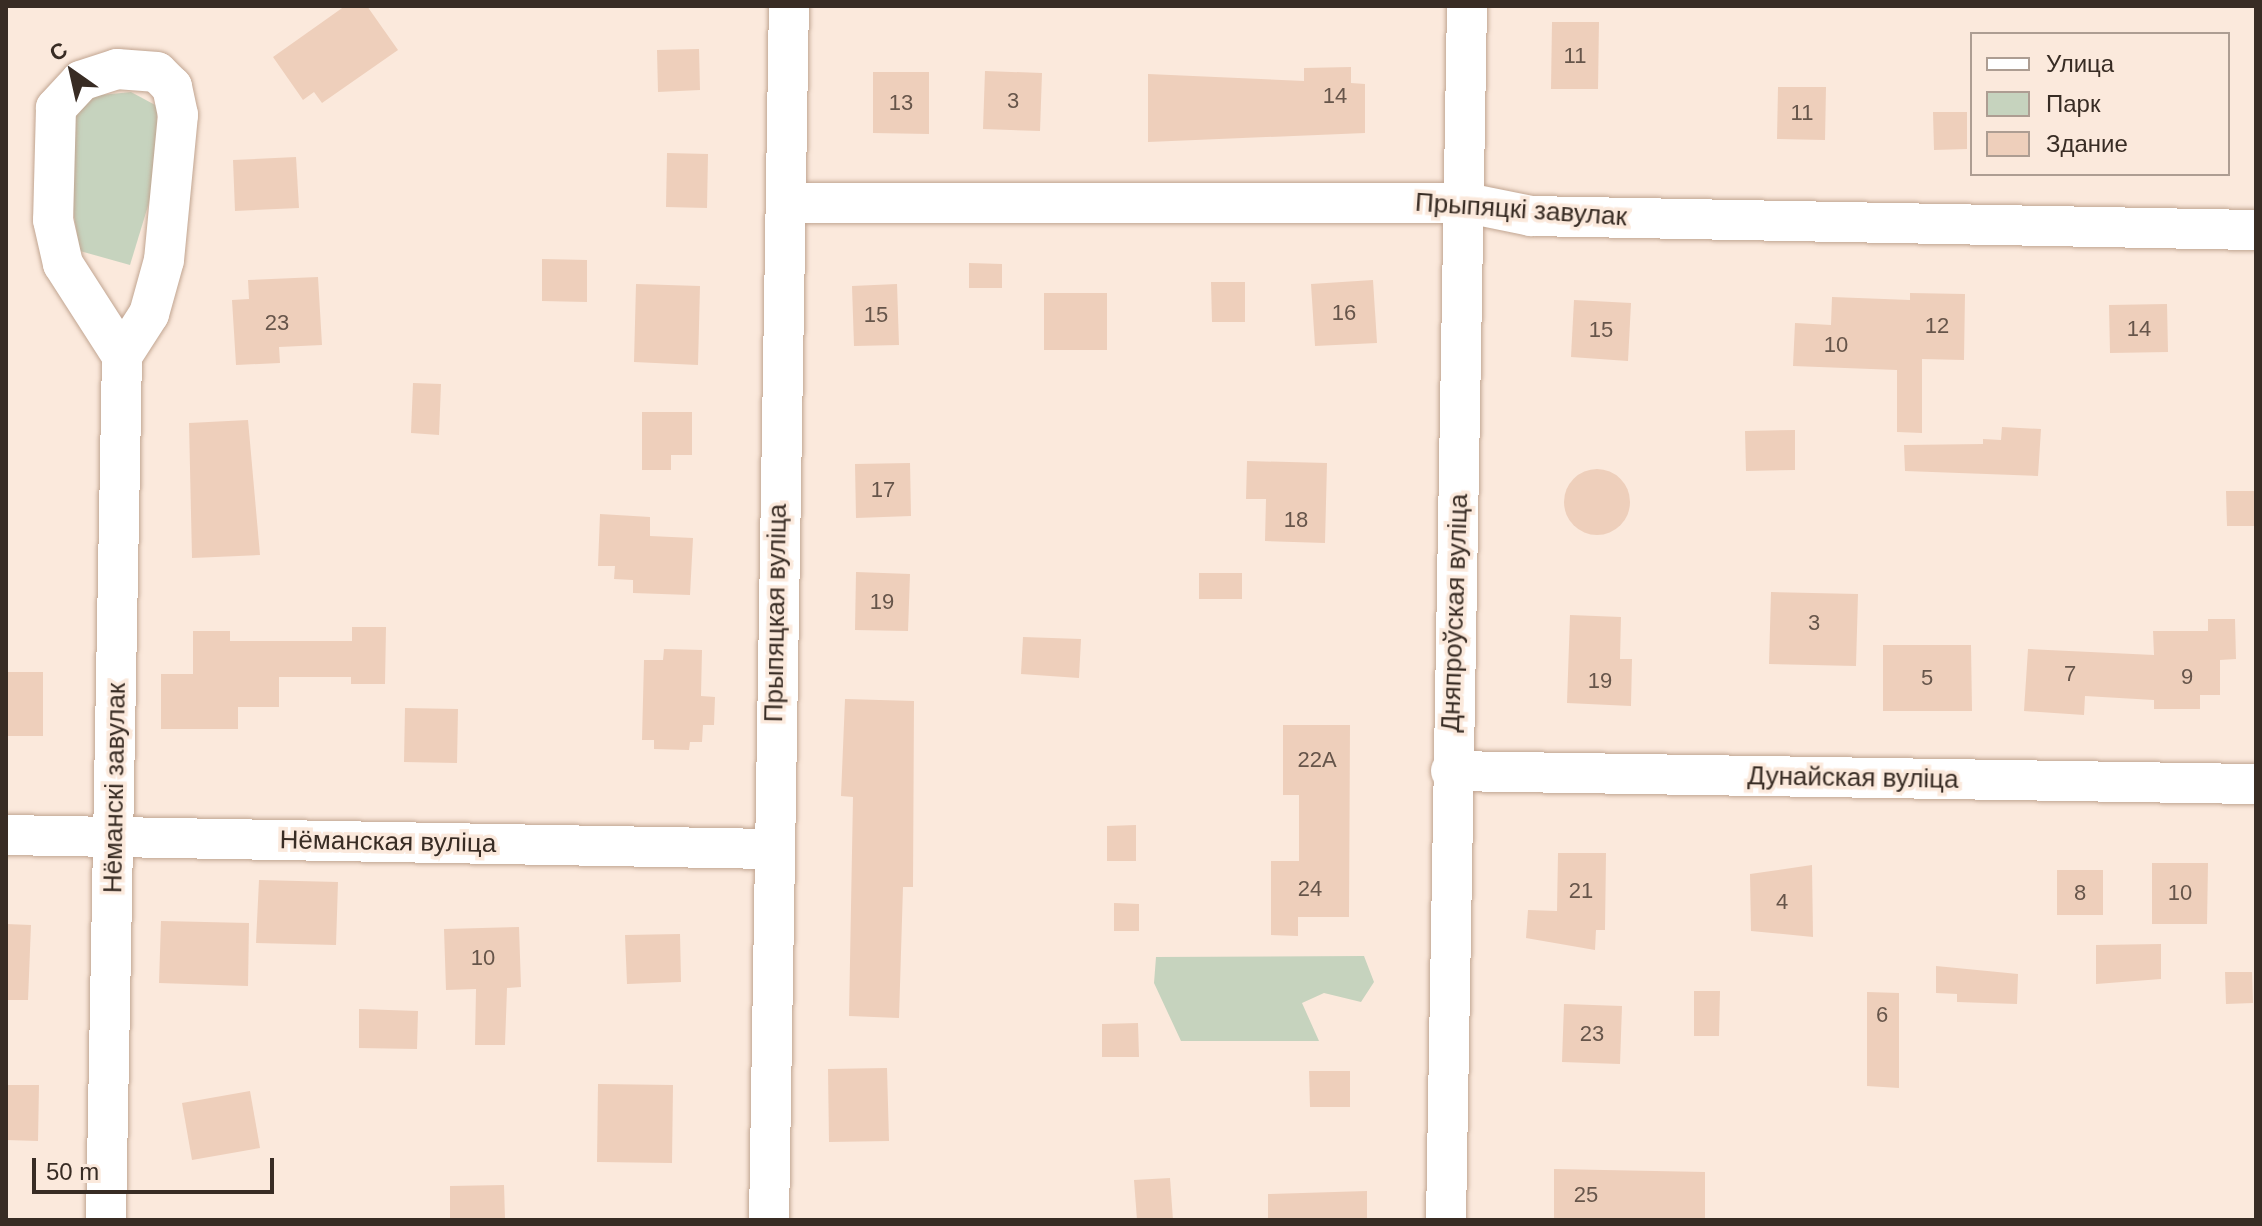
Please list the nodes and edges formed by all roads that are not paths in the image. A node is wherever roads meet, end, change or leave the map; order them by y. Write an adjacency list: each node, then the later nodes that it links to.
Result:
1 (789, 6): 3 (street, Прыпяцкая вуліца)
2 (1467, 6): 4 (street, Дняпроўская вуліца)
3 (786, 203): 4 (street, Прыпяцкі завулак); 11 (street, Прыпяцкая вуліца)
4 (1467, 203): 5 (street, Прыпяцкі завулак); 7 (street, Дняпроўская вуліца)
5 (2256, 230)
6 (122, 356): 6 (street); 10 (street, Нёманскі завулак)
7 (1451, 771): 8 (street, Дунайская вуліца); 14 (street, Дняпроўская вуліца)
8 (2256, 784)
9 (6, 835): 10 (street, Нёманская вуліца)
10 (114, 836): 11 (street, Нёманская вуліца); 12 (street, Нёманскі завулак)
11 (771, 849): 13 (street, Прыпяцкая вуліца)
12 (106, 1220)
13 (769, 1220)
14 (1446, 1220)

